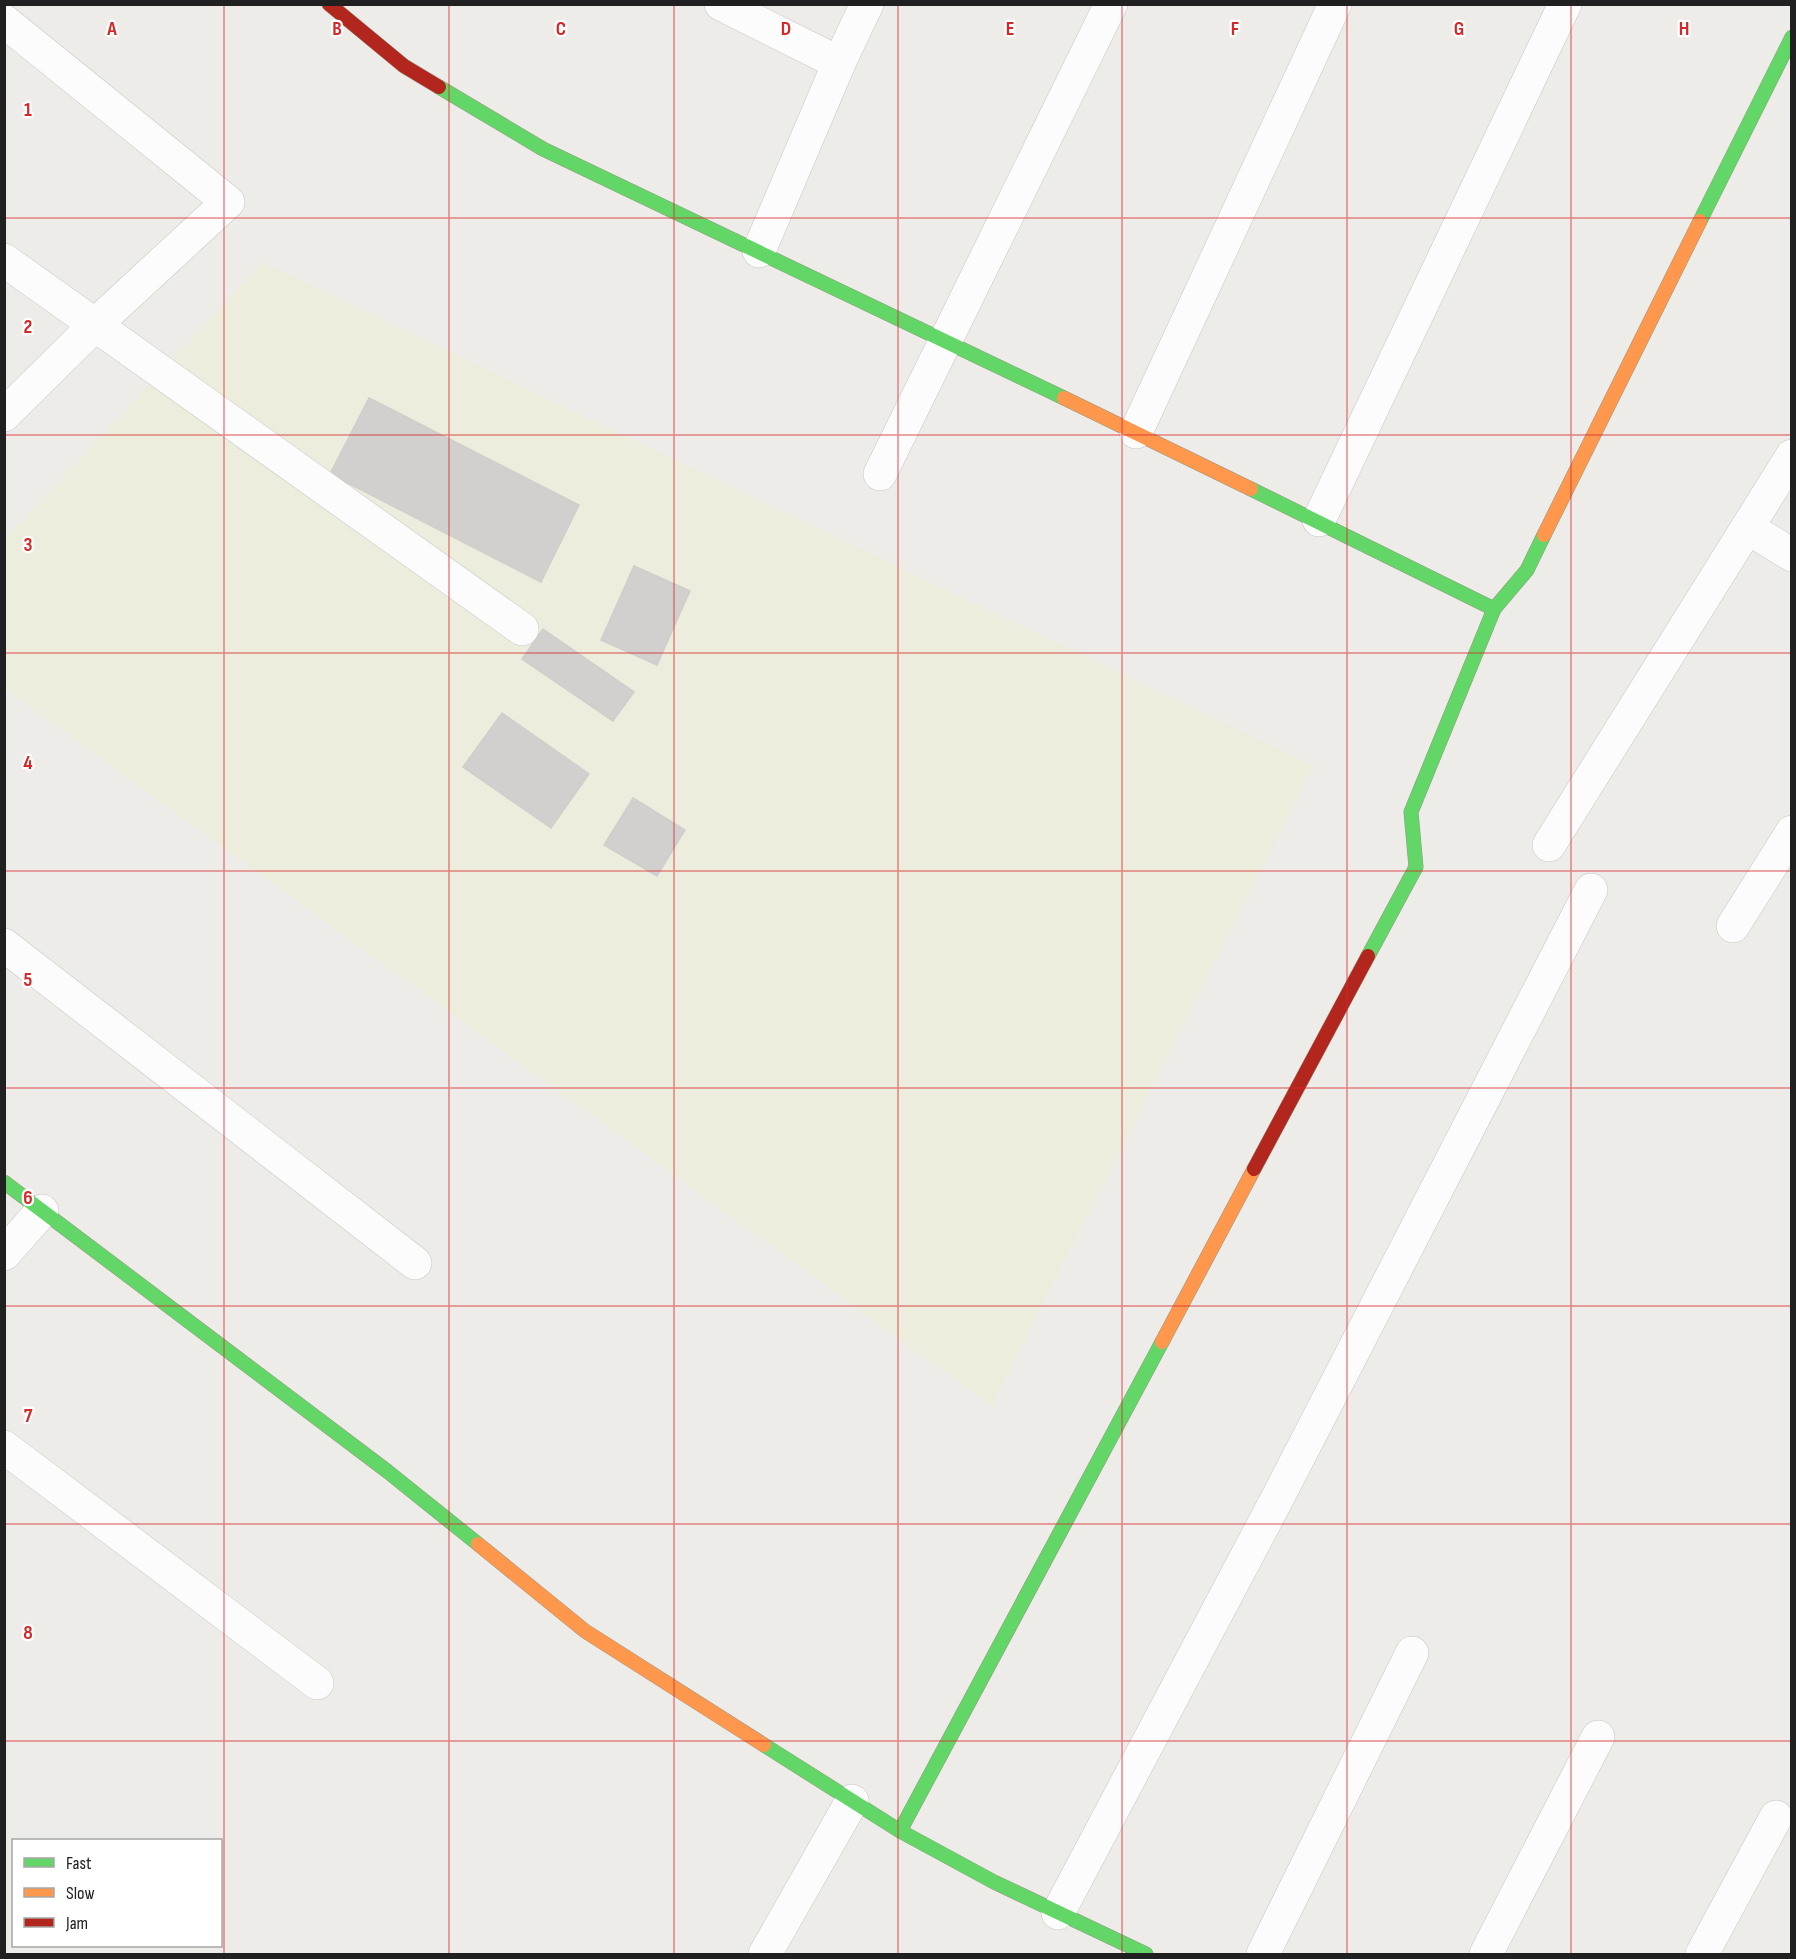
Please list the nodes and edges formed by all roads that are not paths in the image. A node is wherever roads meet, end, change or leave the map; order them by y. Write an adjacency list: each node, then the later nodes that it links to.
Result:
1 (329, 4): 10 (street)
2 (721, 4): 9 (street)
3 (867, 4): 9 (street)
4 (1111, 4): 13 (street)
5 (1335, 4): 15 (street)
6 (1565, 4): 18 (street)
7 (4, 21): 12 (street)
8 (1791, 38): 21 (street)
9 (839, 63): 10 (street)
10 (759, 251): 13 (street)
11 (4, 260): 12 (street)
12 (96, 324): 14 (street); 22 (street)
13 (947, 343): 15 (street); 17 (street)
14 (4, 415)
15 (1136, 432): 18 (street)
16 (1791, 456): 19 (street)
17 (880, 474)
18 (1319, 520): 21 (street)
19 (1748, 528): 20 (street); 24 (street)
20 (1791, 555)
21 (1494, 609): 38 (street)
22 (522, 629)
23 (1791, 832): 26 (street)
24 (1549, 845)
25 (1590, 890): 39 (street)
26 (1733, 926)
27 (4, 945): 31 (street)
28 (4, 1182): 29 (street)
29 (42, 1211): 30 (street); 36 (street)
30 (4, 1254)
31 (415, 1263)
32 (4, 1447): 34 (street)
33 (1412, 1653): 42 (street)
34 (317, 1683)
35 (1598, 1737): 43 (street)
36 (852, 1801): 38 (street); 40 (street)
37 (1776, 1817): 44 (street)
38 (900, 1832): 39 (street)
39 (1058, 1913): 41 (street)
40 (765, 1954)
41 (1146, 1954)
42 (1263, 1954)
43 (1486, 1954)
44 (1702, 1954)

